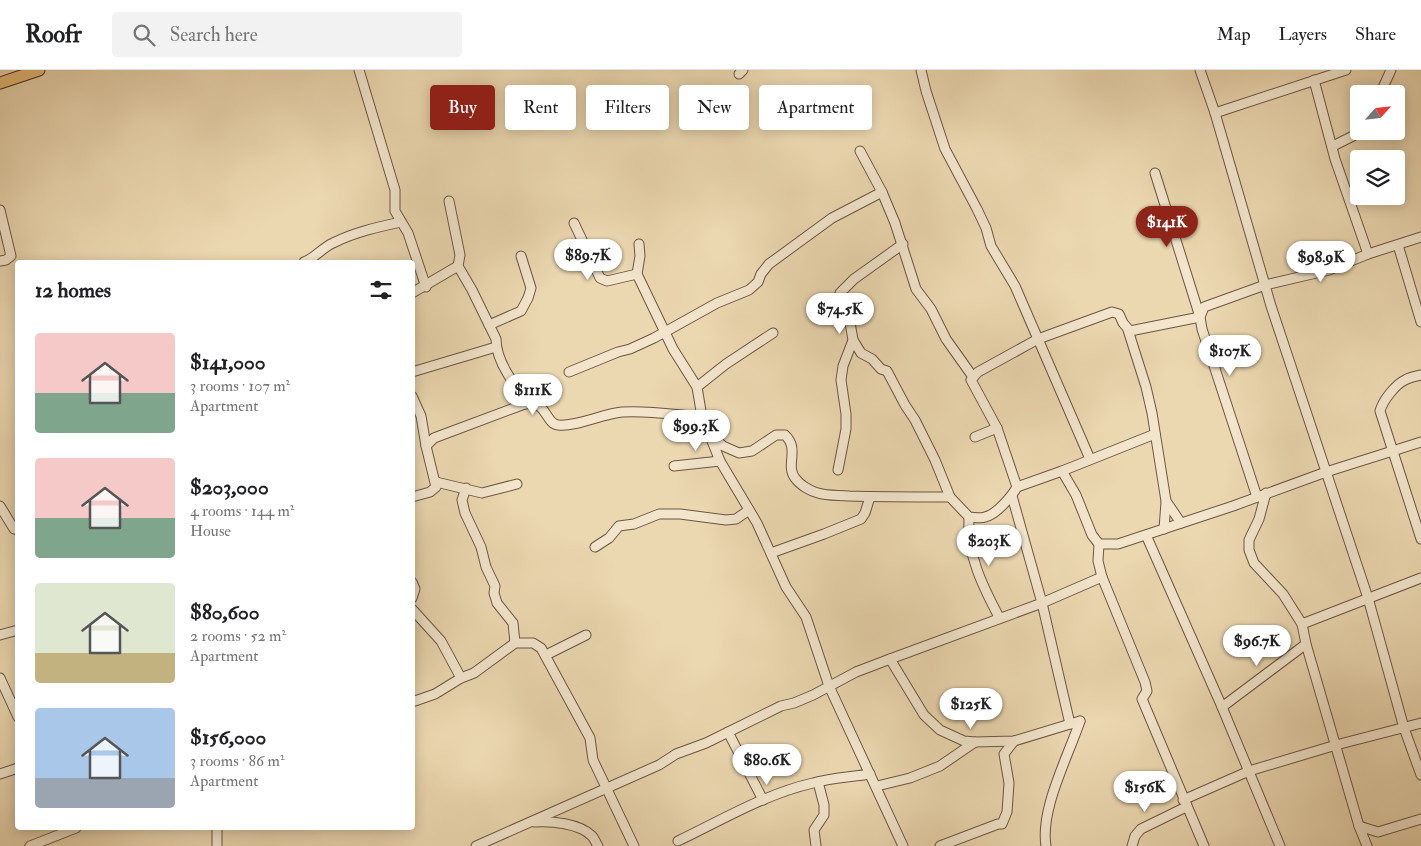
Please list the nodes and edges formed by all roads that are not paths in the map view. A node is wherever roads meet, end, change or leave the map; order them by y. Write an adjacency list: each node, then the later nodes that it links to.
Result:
1 (39, 70): 7 (main road)
2 (359, 70): 19 (street)
3 (922, 70): 40 (street)
4 (1200, 70): 11 (street)
5 (1346, 70): 8 (street)
6 (1391, 70): 10 (street)
7 (19, 73): 9 (main road)
8 (1314, 80): 11 (street); 13 (street)
9 (0, 83)
10 (1384, 85)
11 (1215, 113): 31 (street)
12 (1350, 137): 13 (street)
13 (1332, 146): 25 (street)
14 (860, 151): 16 (street)
15 (1155, 173): 34 (street)
16 (882, 192): 23 (street); 38 (street)
17 (449, 201): 29 (street)
18 (0, 210): 28 (street)
19 (401, 222): 27 (street); 32 (street)
20 (574, 223): 30 (street)
21 (1421, 237): 24 (street)
22 (639, 244): 30 (street)
23 (902, 244): 41 (street); 46 (street)
24 (1398, 245): 25 (street); 35 (street)
25 (1368, 254): 31 (street)
26 (521, 256): 36 (street)
27 (309, 260)
28 (0, 261)
29 (458, 266): 32 (street); 36 (street)
30 (637, 274): 38 (street)
31 (1265, 285): 34 (street); 63 (street)
32 (426, 286): 33 (street)
33 (415, 292)
34 (1200, 317): 37 (street); 73 (street)
35 (1421, 322)
36 (489, 325): 42 (street)
37 (1128, 330): 40 (street); 52 (street)
38 (664, 332): 44 (street); 47 (street)
39 (773, 334): 47 (street)
40 (1038, 339): 46 (street); 58 (street)
41 (853, 340): 61 (street); 72 (street)
42 (496, 347): 43 (street); 49 (street)
43 (415, 371)
44 (569, 372)
45 (1421, 375): 57 (street)
46 (973, 377): 51 (street)
47 (697, 387): 50 (street)
48 (415, 404): 56 (street)
49 (530, 404): 50 (street); 56 (street)
50 (702, 418): 53 (street)
51 (997, 428): 54 (street); 66 (street)
52 (1155, 434): 58 (street); 74 (street)
53 (710, 435): 59 (street); 71 (street)
54 (975, 437)
55 (1421, 442): 57 (street)
56 (426, 446): 64 (street)
57 (1393, 451): 63 (street); 82 (street)
58 (1090, 459): 62 (street)
59 (720, 461): 60 (street); 76 (street)
60 (674, 466)
61 (838, 470)
62 (1062, 470): 66 (street); 83 (street)
63 (1326, 472): 68 (street); 88 (street)
64 (436, 482): 67 (street); 70 (street)
65 (517, 484): 67 (street)
66 (1017, 487): 69 (street)
67 (466, 488): 96 (street)
68 (1266, 493): 73 (street); 92 (street)
69 (1012, 496): 77 (street); 89 (street)
70 (415, 497)
71 (870, 497): 72 (street); 85 (street)
72 (950, 497): 77 (street)
73 (1257, 497): 78 (street)
74 (1166, 501): 78 (street); 80 (street)
75 (0, 506): 79 (street)
76 (749, 510): 84 (street); 85 (street)
77 (969, 517): 91 (street)
78 (1181, 524): 80 (street)
79 (15, 529)
80 (1164, 529): 81 (street)
81 (1146, 535): 83 (street); 104 (street)
82 (1421, 539)
83 (1099, 544): 86 (street)
84 (595, 547)
85 (771, 553): 102 (street)
86 (1102, 578): 89 (street); 122 (street)
87 (1421, 578): 88 (street)
88 (1368, 598): 92 (street); 108 (street)
89 (1042, 603): 91 (street); 107 (street)
90 (415, 612): 101 (street)
91 (999, 617): 99 (street)
92 (1302, 624): 97 (street)
93 (15, 631): 95 (street)
94 (586, 635): 98 (street)
95 (0, 636)
96 (515, 643): 98 (street); 101 (street)
97 (1306, 644): 104 (street); 112 (street)
98 (546, 655): 120 (street)
99 (890, 658): 102 (street); 110 (street)
100 (0, 678): 105 (street)
101 (461, 678): 103 (street)
102 (829, 686): 109 (street); 116 (street)
103 (415, 701)
104 (1222, 706): 114 (street)
105 (15, 710)
106 (1421, 723): 108 (street)
107 (1070, 724): 111 (street); 137 (street)
108 (1404, 728): 112 (street); 117 (street)
109 (728, 732): 120 (street); 121 (street)
110 (975, 742): 111 (street); 119 (street)
111 (1014, 742): 136 (street)
112 (1336, 745): 114 (street); 125 (street)
113 (15, 769): 115 (street)
114 (1250, 771): 122 (street); 140 (street)
115 (0, 774)
116 (870, 774): 118 (street); 119 (street)
117 (1421, 775)
118 (818, 782): 121 (street); 134 (street)
119 (877, 786): 135 (street)
120 (606, 788): 124 (street); 133 (street)
121 (763, 800): 128 (street)
122 (1185, 803): 138 (street); 139 (street)
123 (1421, 819): 125 (street)
124 (531, 822): 131 (street); 132 (street)
125 (1359, 826): 141 (street)
126 (71, 830): 129 (street)
127 (217, 830): 130 (street)
128 (678, 841)
129 (30, 846)
130 (217, 846)
131 (476, 846)
132 (598, 846)
133 (634, 846)
134 (816, 846)
135 (903, 846)
136 (940, 846)
137 (1046, 846)
138 (1132, 846)
139 (1204, 846)
140 (1280, 846)
141 (1366, 846)

